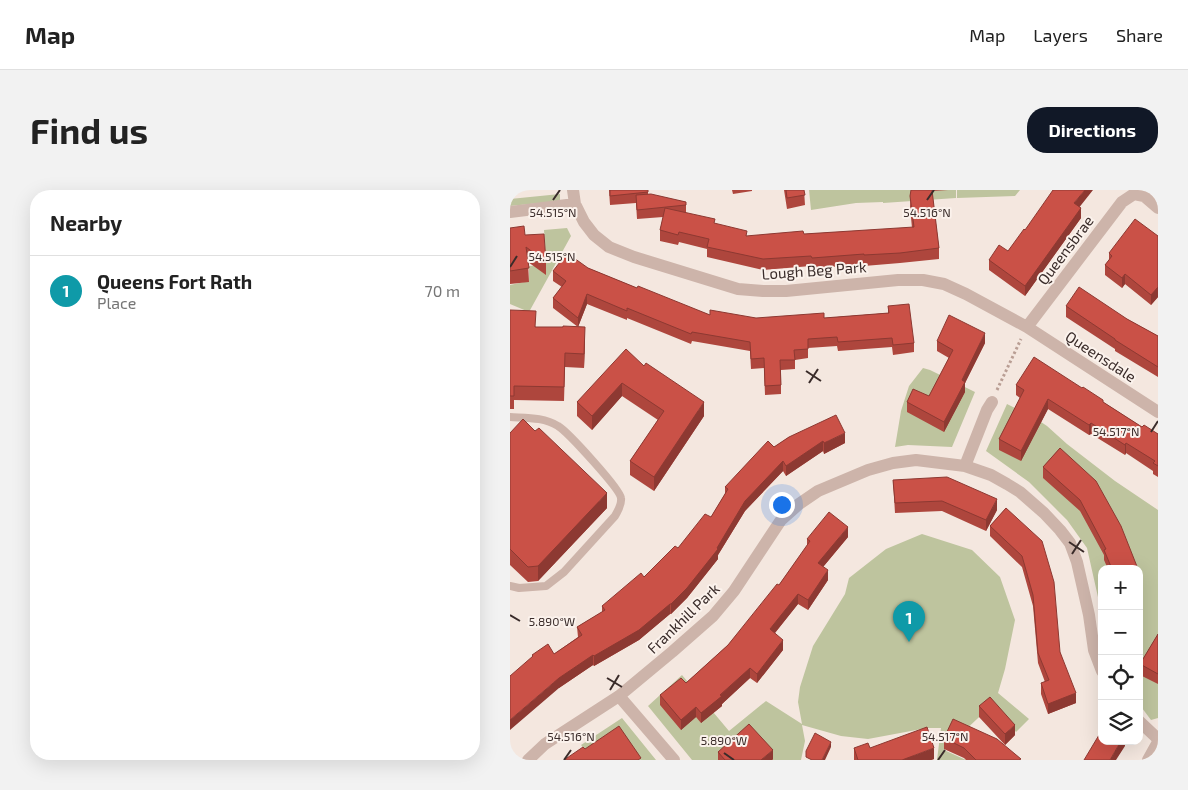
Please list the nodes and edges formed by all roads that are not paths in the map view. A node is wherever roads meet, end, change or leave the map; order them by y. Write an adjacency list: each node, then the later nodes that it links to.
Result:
1 (573, 190): 2 (street, Lough Beg Park)
2 (575, 204): 4 (street); 5 (street, Lough Beg Park)
3 (1158, 208): 5 (street, Queensbrae)
4 (510, 212)
5 (1024, 332): 7 (street, Queensdale)
6 (992, 402): 9 (street)
7 (1158, 412)
8 (510, 417): 10 (lane)
9 (965, 466): 11 (street, Frankhill Park); 12 (street, Frankhill Park)
10 (510, 586)
11 (1098, 661)
12 (619, 696): 15 (street, Frankhill Park); 16 (street)
13 (1143, 725): 14 (street)
14 (1158, 741): 17 (street)
15 (528, 760)
16 (674, 760)
17 (1148, 760)

